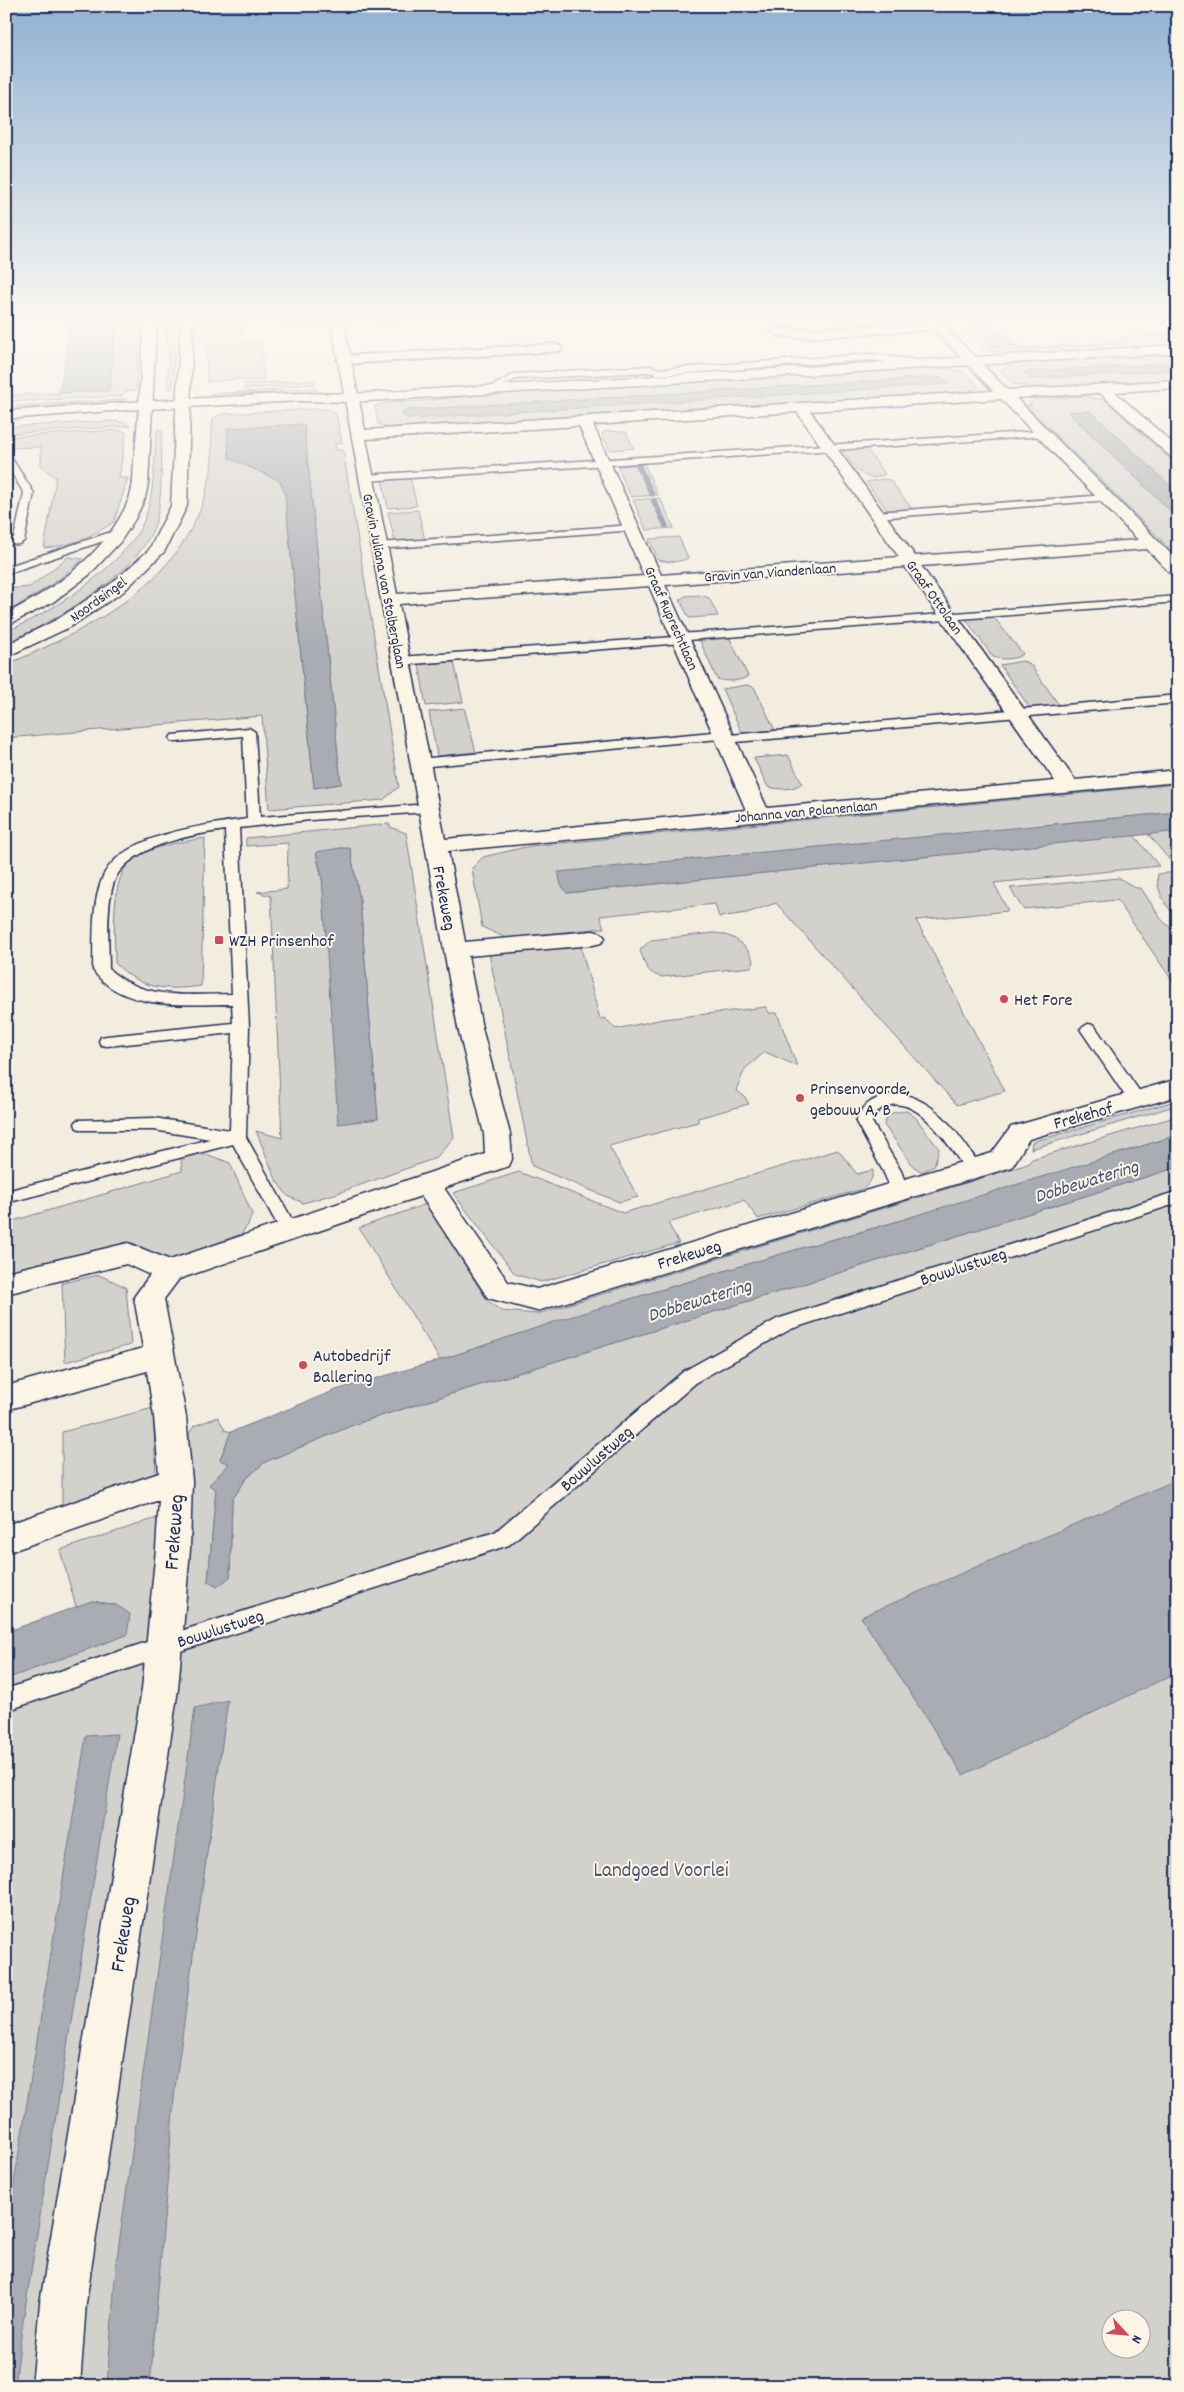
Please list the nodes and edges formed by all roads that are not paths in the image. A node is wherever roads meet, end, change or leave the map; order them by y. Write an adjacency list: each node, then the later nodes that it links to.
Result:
1 (144, 428): 19 (street, Noordsingel)
2 (184, 428): 36 (street, Noordsingel)
3 (356, 428): 10 (street, Gravin Juliana van Stolberglaan)
4 (477, 428): 10 (street)
5 (587, 428): 14 (street, Graaf Ruprechtlaan)
6 (815, 428): 11 (street, Graaf Ottolaan)
7 (1036, 428): 9 (street)
8 (1147, 428): 13 (street)
9 (1042, 434): 11 (lane); 16 (street)
10 (357, 435): 15 (street, Gravin Juliana van Stolberglaan)
11 (829, 448): 14 (lane); 17 (street, Graaf Ottolaan)
12 (6, 456): 20 (lane)
13 (1178, 456)
14 (603, 463): 15 (lane); 18 (street, Graaf Ruprechtlaan)
15 (365, 478): 22 (street, Gravin Juliana van Stolberglaan)
16 (1106, 498): 17 (lane); 21 (street)
17 (877, 515): 23 (street, Graaf Ottolaan)
18 (632, 528): 22 (lane); 26 (street, Graaf Ruprechtlaan)
19 (120, 532): 24 (lane); 33 (street, Noordsingel)
20 (6, 542)
21 (1151, 544): 23 (street, Gravin van Viandenlaan); 25 (street)
22 (378, 546): 29 (street, Gravin Juliana van Stolberglaan)
23 (910, 562): 26 (street, Gravin van Viandenlaan); 32 (street, Graaf Ottolaan)
24 (6, 571)
25 (1178, 571)
26 (655, 581): 29 (street, Gravin van Viandenlaan); 35 (street, Graaf Ruprechtlaan)
27 (1083, 595): 30 (lane)
28 (1178, 599): 30 (lane)
29 (388, 600): 37 (street, Gravin Juliana van Stolberglaan)
30 (1092, 606): 32 (lane)
31 (825, 615): 34 (lane)
32 (949, 617): 34 (lane); 39 (street, Graaf Ottolaan)
33 (6, 621)
34 (832, 626): 35 (lane)
35 (681, 639): 37 (lane); 41 (street, Graaf Ruprechtlaan)
36 (6, 652)
37 (400, 661): 44 (street, Gravin Juliana van Stolberglaan)
38 (1176, 701): 39 (lane)
39 (1018, 714): 40 (lane); 46 (street, Graaf Ottolaan)
40 (891, 724): 41 (lane); 42 (lane)
41 (725, 737): 44 (lane); 48 (street, Graaf Ruprechtlaan)
42 (898, 737)
43 (176, 738): 49 (lane)
44 (420, 763): 47 (street, Gravin Juliana van Stolberglaan)
45 (1178, 776): 46 (street, Johanna van Polanenlaan)
46 (1069, 786): 48 (street, Johanna van Polanenlaan)
47 (428, 808): 49 (lane); 51 (street, Gravin Juliana van Stolberglaan)
48 (759, 815): 51 (street, Johanna van Polanenlaan)
49 (254, 822): 50 (lane)
50 (232, 825): 54 (lane); 54 (lane)
51 (435, 846): 53 (street, Frekeweg)
52 (593, 938): 53 (street, Frekeweg)
53 (455, 950): 64 (street, Frekeweg)
54 (239, 999): 55 (lane)
55 (241, 1027): 57 (lane); 61 (lane)
56 (1088, 1028): 59 (lane)
57 (107, 1041)
58 (1178, 1087): 59 (street, Frekehof)
59 (1136, 1100): 62 (street, Frekehof)
60 (83, 1124): 61 (lane)
61 (238, 1137): 66 (lane); 68 (lane)
62 (1002, 1160): 63 (street, Frekeweg)
63 (974, 1169): 65 (street, Frekeweg); 65 (lane)
64 (427, 1183): 65 (street, Frekeweg); 68 (street, Frekeweg)
65 (900, 1192)
66 (6, 1197)
67 (1178, 1197): 75 (lane, Bouwlustweg)
68 (290, 1232): 69 (street, Frekeweg)
69 (169, 1271): 70 (street); 71 (street, Frekeweg)
70 (6, 1283)
71 (160, 1355): 72 (street); 73 (street, Frekeweg)
72 (6, 1398)
73 (176, 1481): 74 (street, Frekeweg); 75 (street, Frekeweg)
74 (6, 1539)
75 (164, 1646): 76 (lane, Bouwlustweg); 77 (street, Frekeweg)
76 (6, 1700)
77 (56, 2386)

